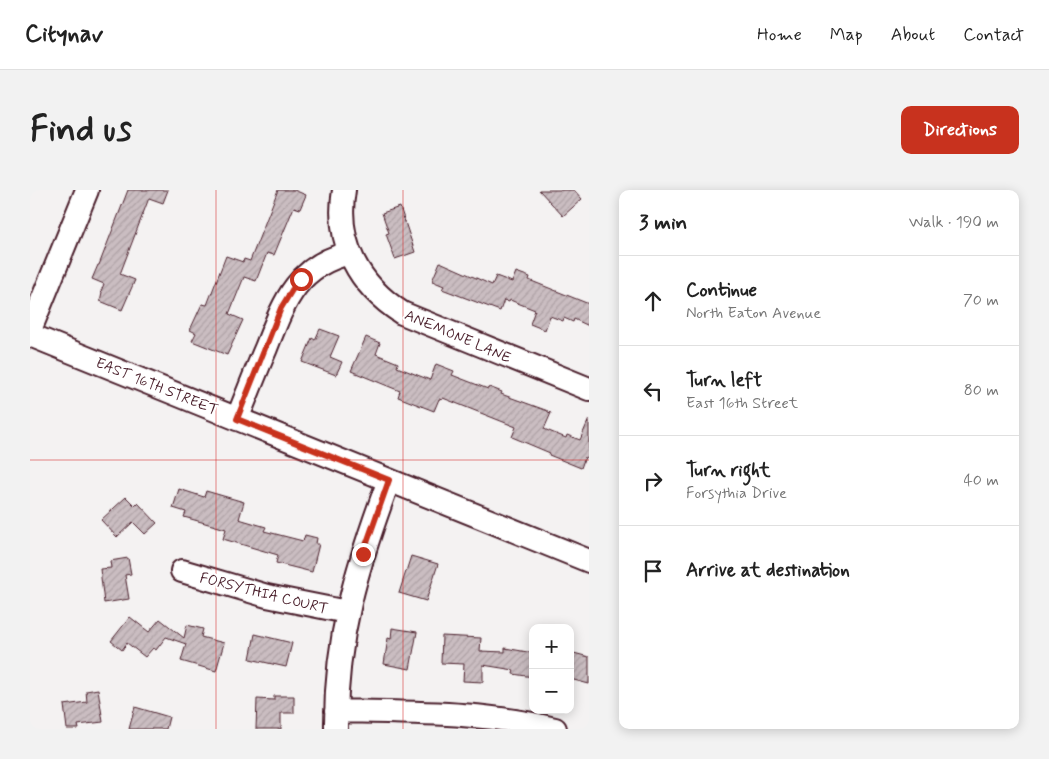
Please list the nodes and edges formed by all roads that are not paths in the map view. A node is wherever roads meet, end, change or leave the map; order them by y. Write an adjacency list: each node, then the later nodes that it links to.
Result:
1 (87, 190): 4 (street)
2 (344, 190): 3 (street, ANEMONE LANE)
3 (350, 253): 6 (street, ANEMONE LANE); 7 (street)
4 (30, 330)
5 (30, 335): 7 (street, EAST 16TH STREET)
6 (589, 389)
7 (237, 419): 8 (street, EAST 16TH STREET)
8 (389, 480): 9 (street, EAST 16TH STREET); 11 (street)
9 (589, 561)
10 (182, 571): 11 (street, FORSYTHIA COURT)
11 (347, 612): 12 (street)
12 (336, 720): 13 (street)
13 (555, 729)

